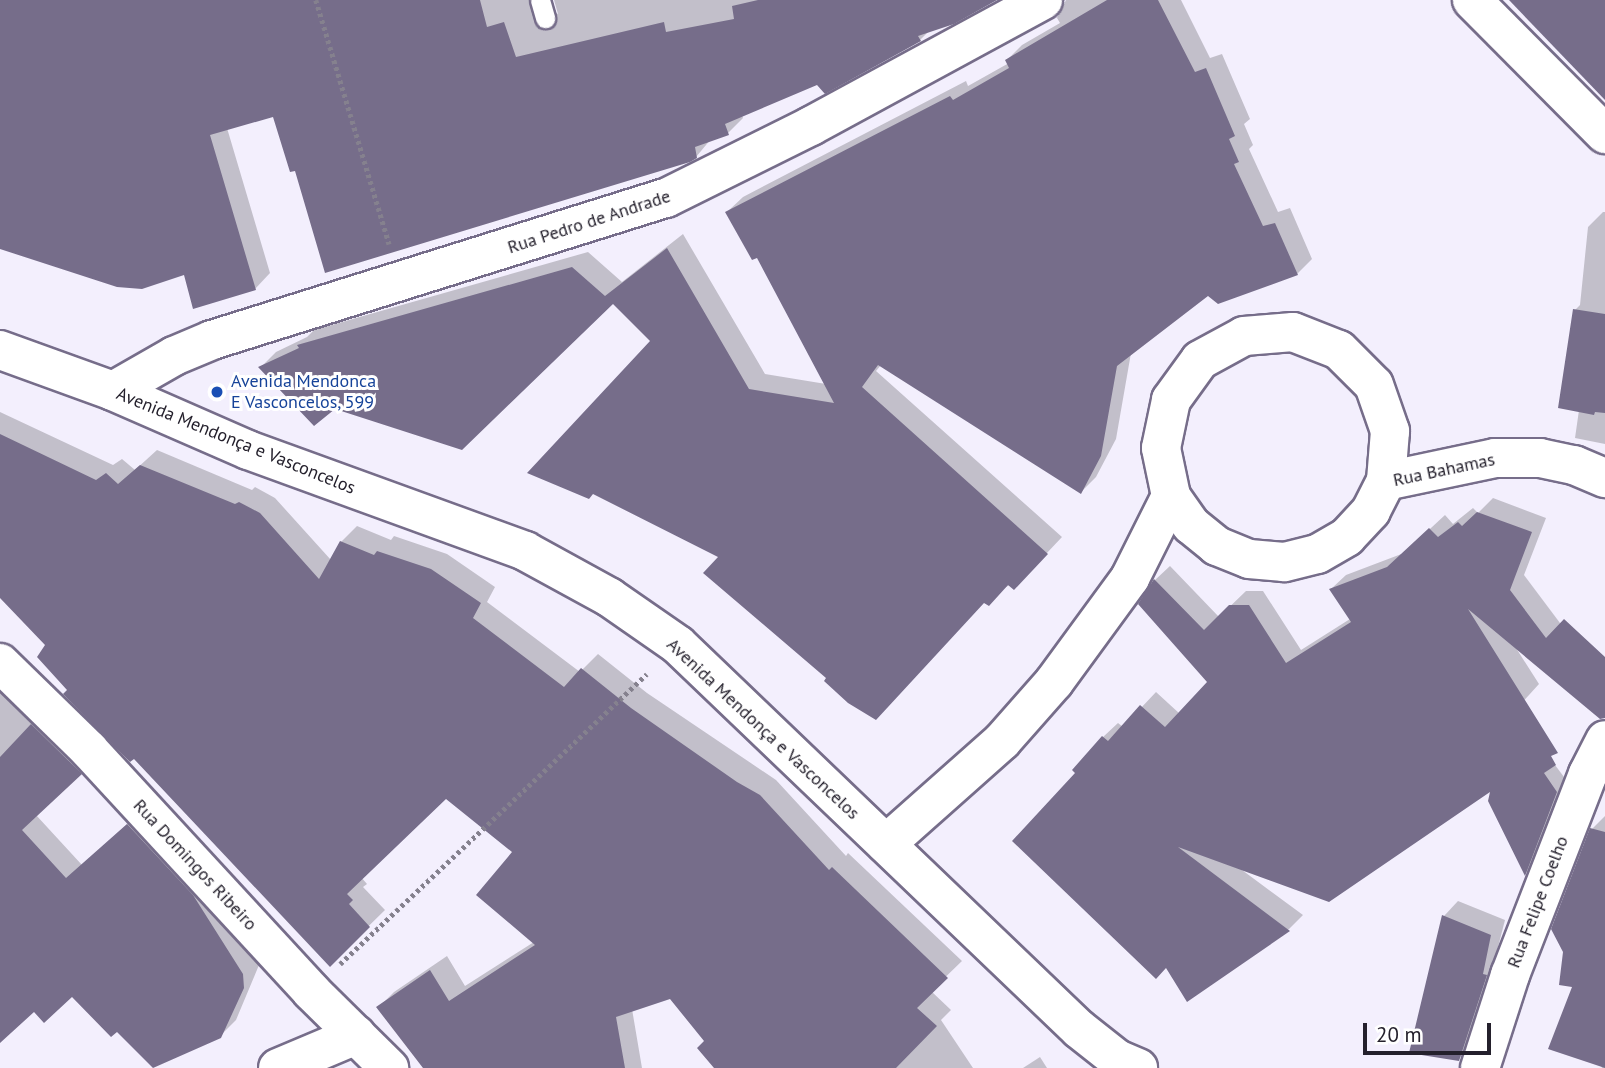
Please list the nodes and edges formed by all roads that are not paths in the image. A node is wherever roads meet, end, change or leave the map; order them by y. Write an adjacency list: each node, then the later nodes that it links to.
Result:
1 (1043, 0): 5 (street, Rua Pedro de Andrade)
2 (1472, 0): 3 (street)
3 (1605, 134)
4 (0, 350): 5 (street, Avenida Mendonça e Vasconcelos)
5 (113, 391): 11 (street, Avenida Mendonça e Vasconcelos)
6 (1605, 478): 7 (street, Rua Bahamas)
7 (1386, 481): 8 (street, Rua Bahamas); 8 (street)
8 (1171, 496): 11 (street)
9 (0, 663): 12 (street, Rua Domingos Ribeiro)
10 (1605, 740): 16 (street, Rua Felipe Coelho)
11 (886, 844): 13 (street, Avenida Mendonça e Vasconcelos)
12 (356, 1035): 14 (street); 15 (street, Rua Domingos Ribeiro)
13 (1127, 1063)
14 (278, 1068)
15 (389, 1068)
16 (1480, 1068)

